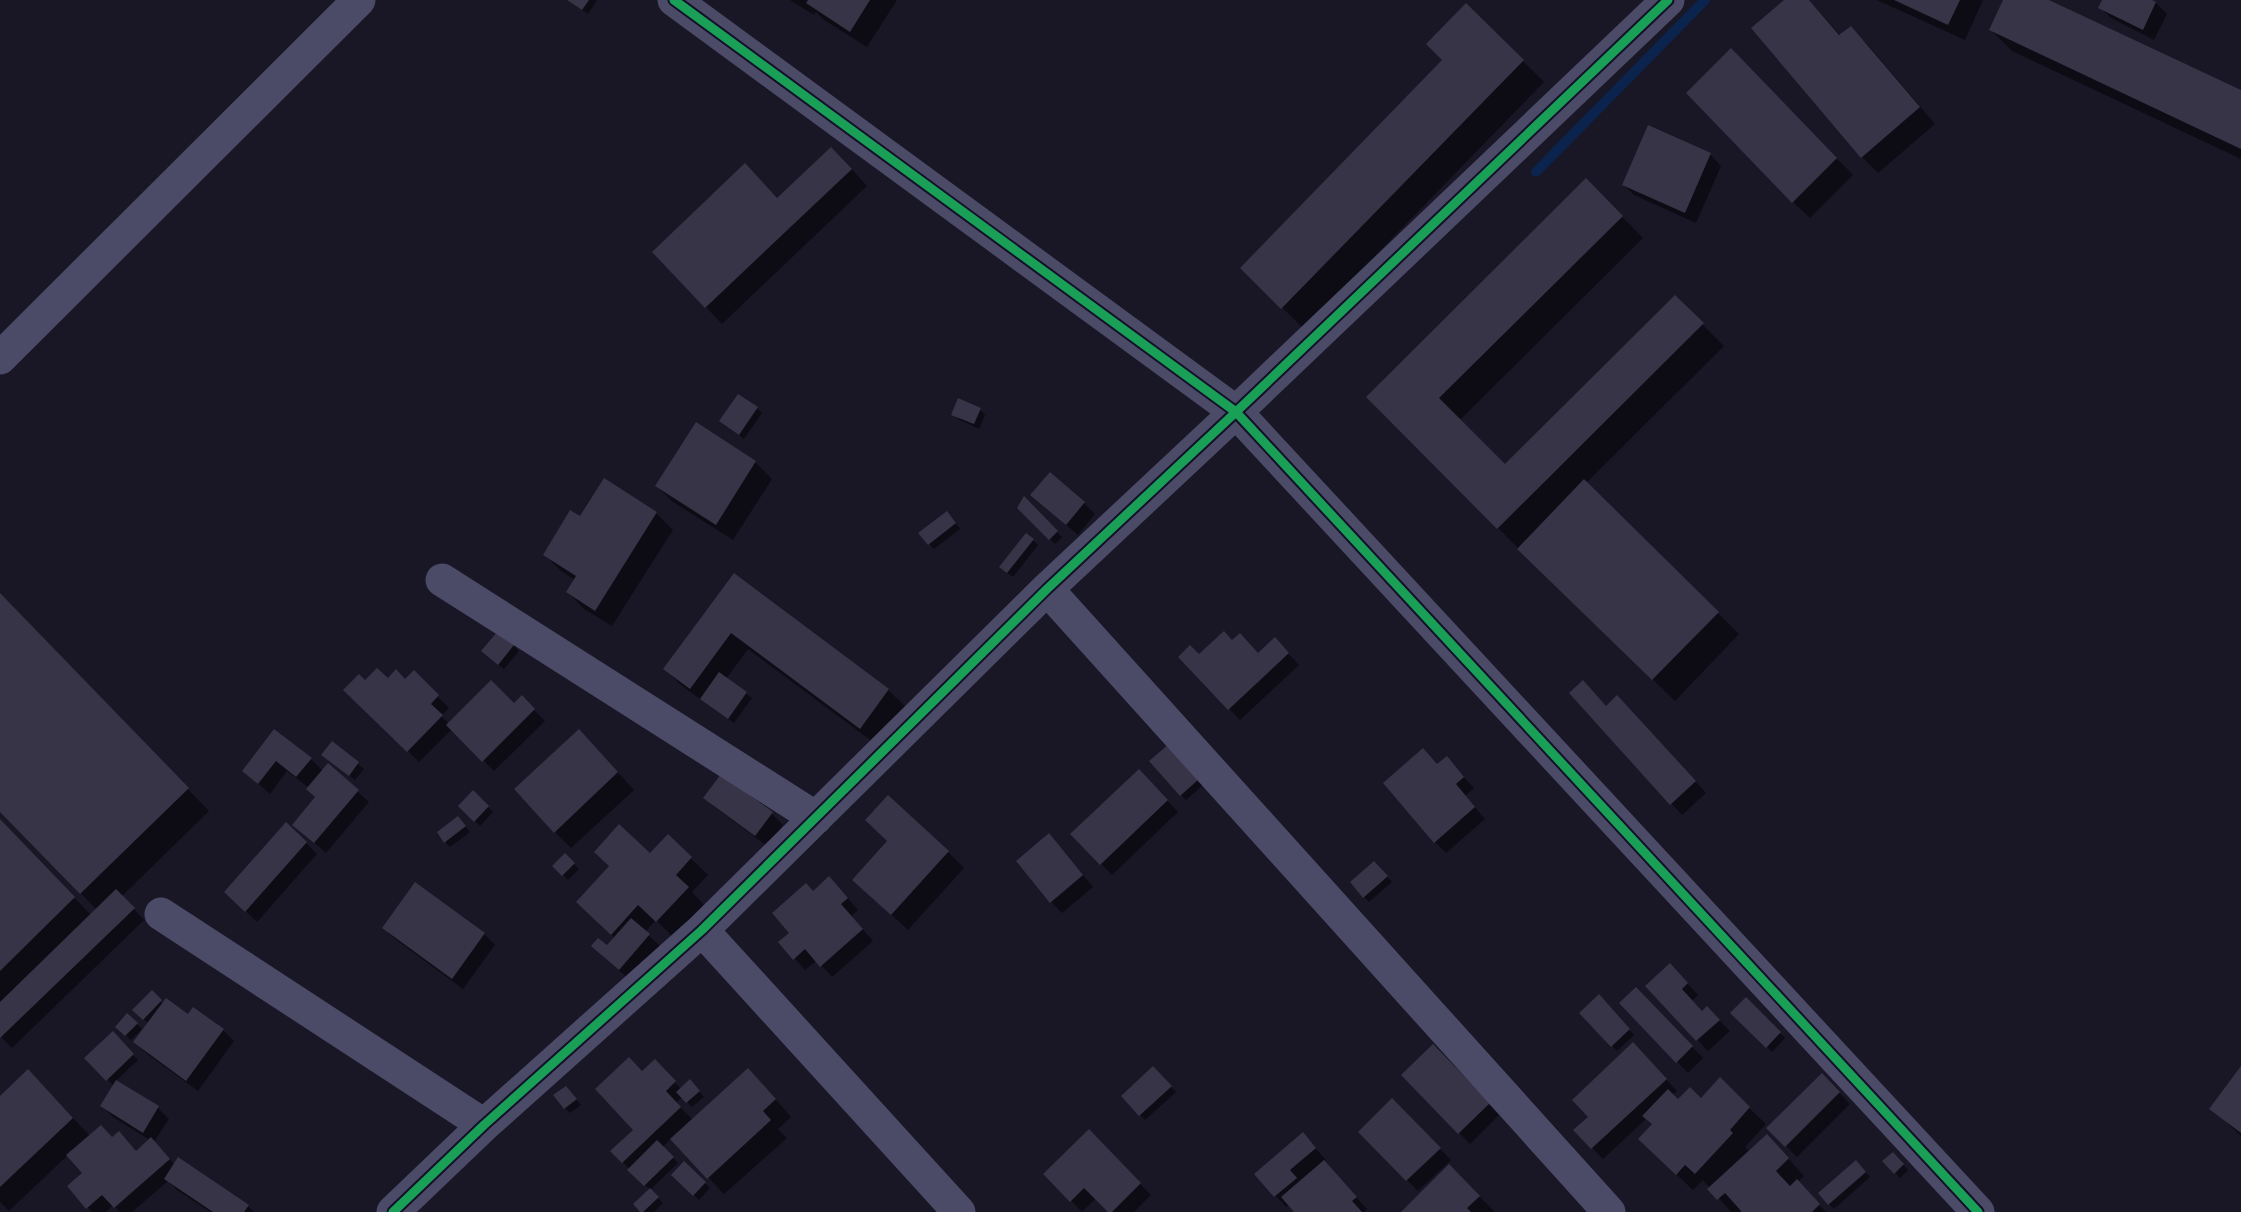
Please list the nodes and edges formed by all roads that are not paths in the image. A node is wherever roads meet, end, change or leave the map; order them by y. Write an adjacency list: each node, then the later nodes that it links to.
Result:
1 (359, 0): 4 (street)
2 (674, 0): 5 (street)
3 (1668, 0): 5 (street)
4 (0, 358)
5 (1236, 412): 7 (street); 15 (street)
6 (442, 580): 8 (street)
7 (1047, 589): 8 (street); 14 (street)
8 (816, 818): 10 (street)
9 (161, 914): 11 (street)
10 (702, 930): 11 (street); 13 (street)
11 (484, 1125): 12 (street)
12 (393, 1212)
13 (959, 1212)
14 (1609, 1212)
15 (1978, 1212)

